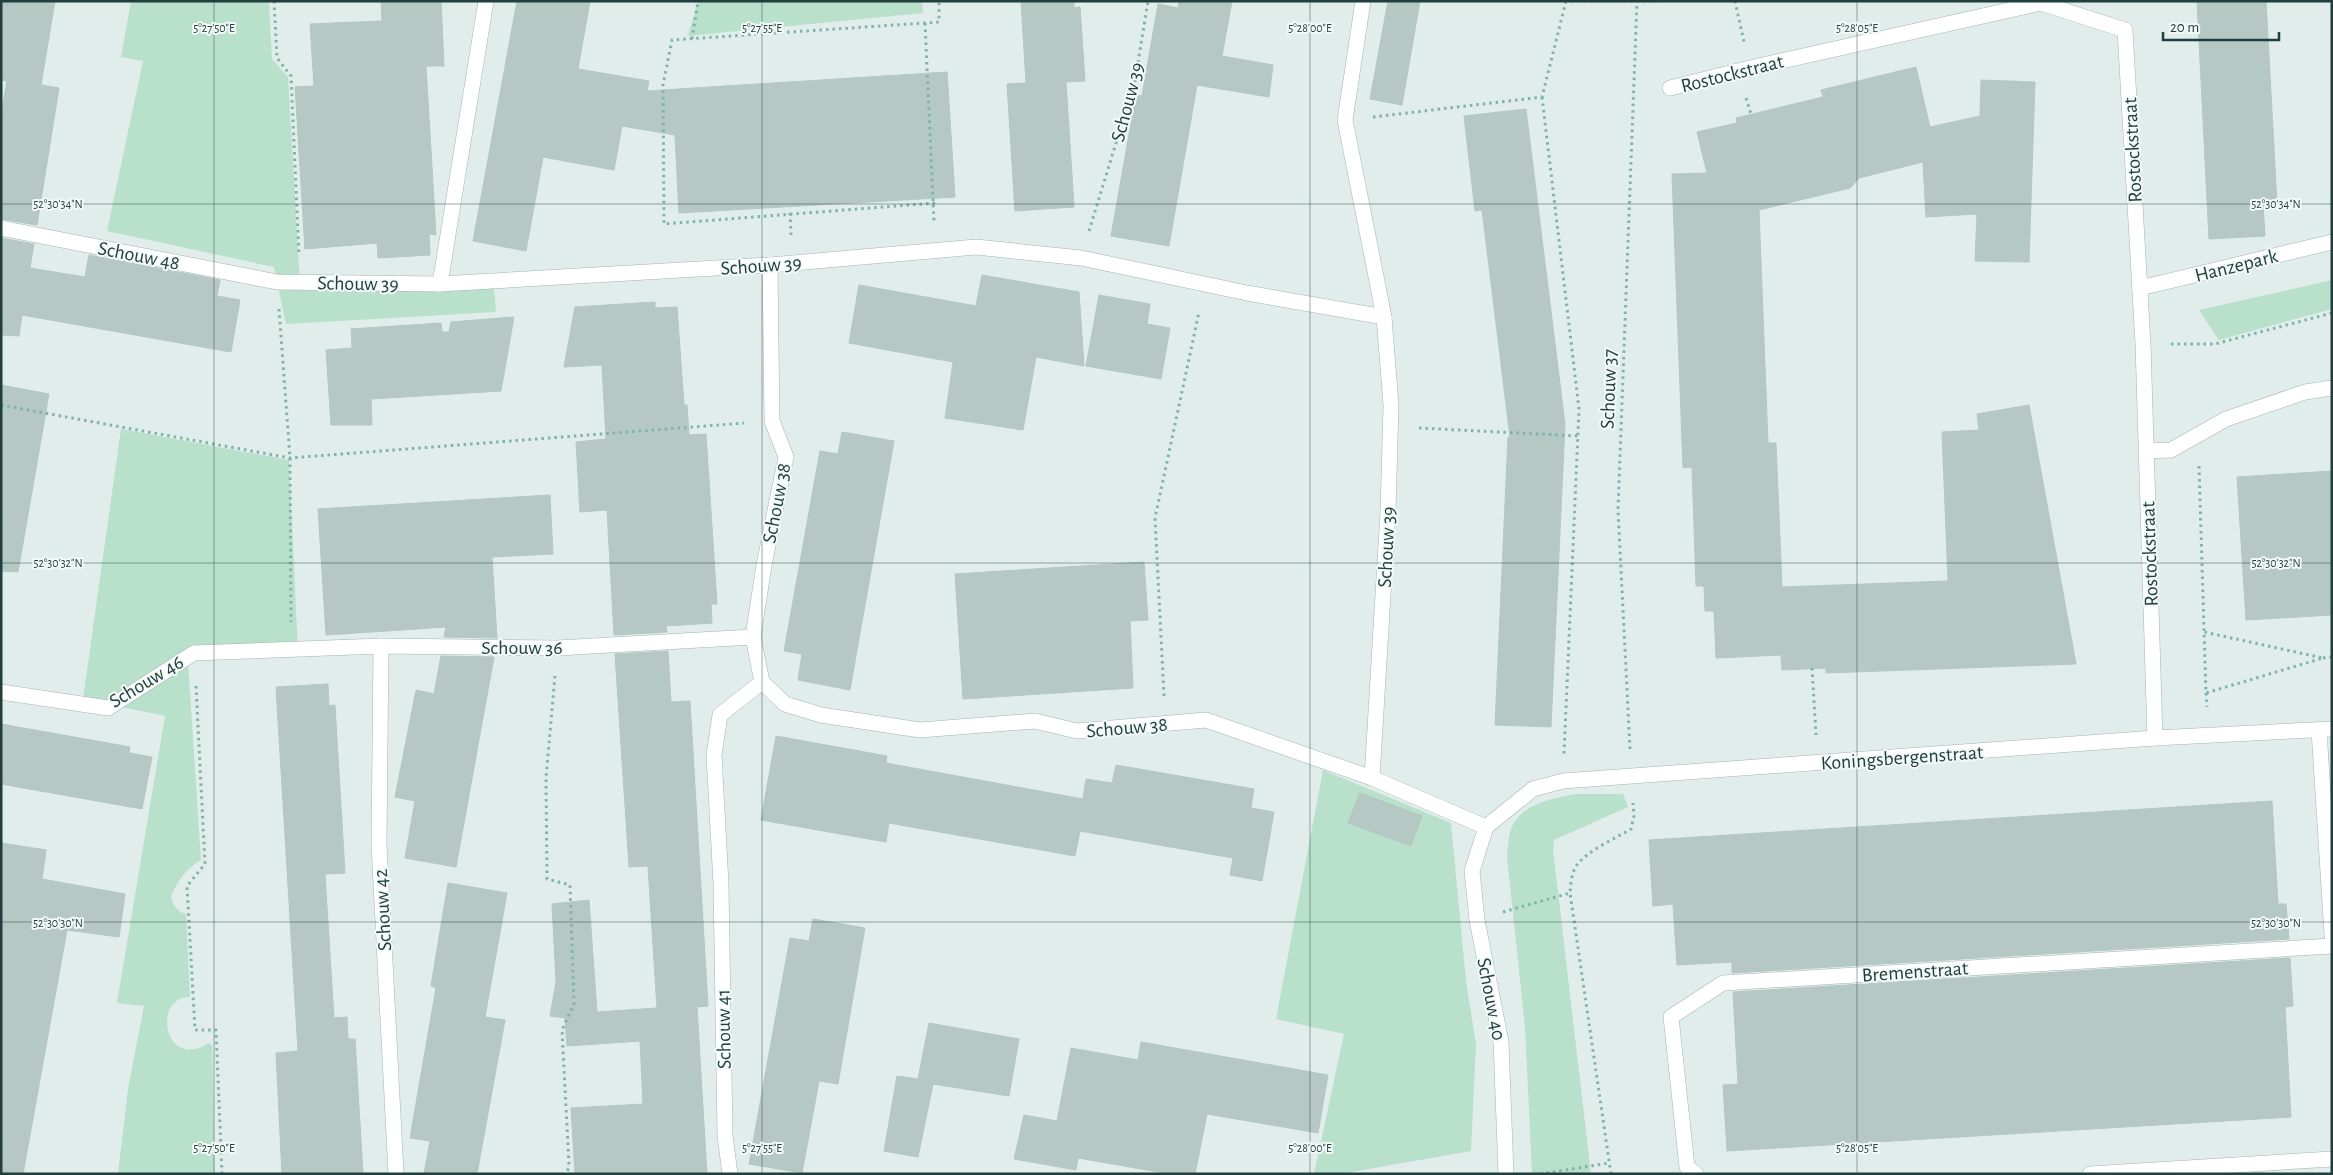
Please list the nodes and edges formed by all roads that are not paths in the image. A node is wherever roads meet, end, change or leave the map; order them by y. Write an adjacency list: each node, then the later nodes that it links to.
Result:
1 (486, 1): 8 (street)
2 (1363, 1): 10 (street, Schouw 39)
3 (1670, 88): 9 (street, Rostockstraat)
4 (1, 228): 7 (street, Schouw 48)
5 (2332, 242): 9 (street, Hanzepark)
6 (770, 265): 8 (street, Schouw 39); 10 (street, Schouw 39); 13 (street, Schouw 38)
7 (277, 282): 8 (street, Schouw 39)
8 (440, 284)
9 (2140, 288): 12 (street, Rostockstraat)
10 (1384, 317): 20 (street, Schouw 39)
11 (2332, 388): 12 (street)
12 (2146, 451): 19 (street, Rostockstraat)
13 (753, 637): 14 (street, Schouw 36); 16 (street, Schouw 38)
14 (381, 646): 15 (street, Schouw 36); 25 (street, Schouw 42)
15 (291, 648): 17 (street, Schouw 46)
16 (762, 682): 20 (street, Schouw 38); 26 (street, Schouw 41)
17 (1, 692)
18 (2325, 730): 19 (street, Koningsbergenstraat); 22 (street)
19 (2155, 738): 21 (street, Koningsbergenstraat)
20 (1372, 778): 21 (street, Schouw 38)
21 (1486, 827): 27 (street, Schouw 40)
22 (2332, 934)
23 (2332, 946): 28 (street, Bremenstraat)
24 (2332, 1160): 29 (street)
25 (396, 1174)
26 (730, 1174)
27 (1506, 1174)
28 (1696, 1174)
29 (2090, 1174)

